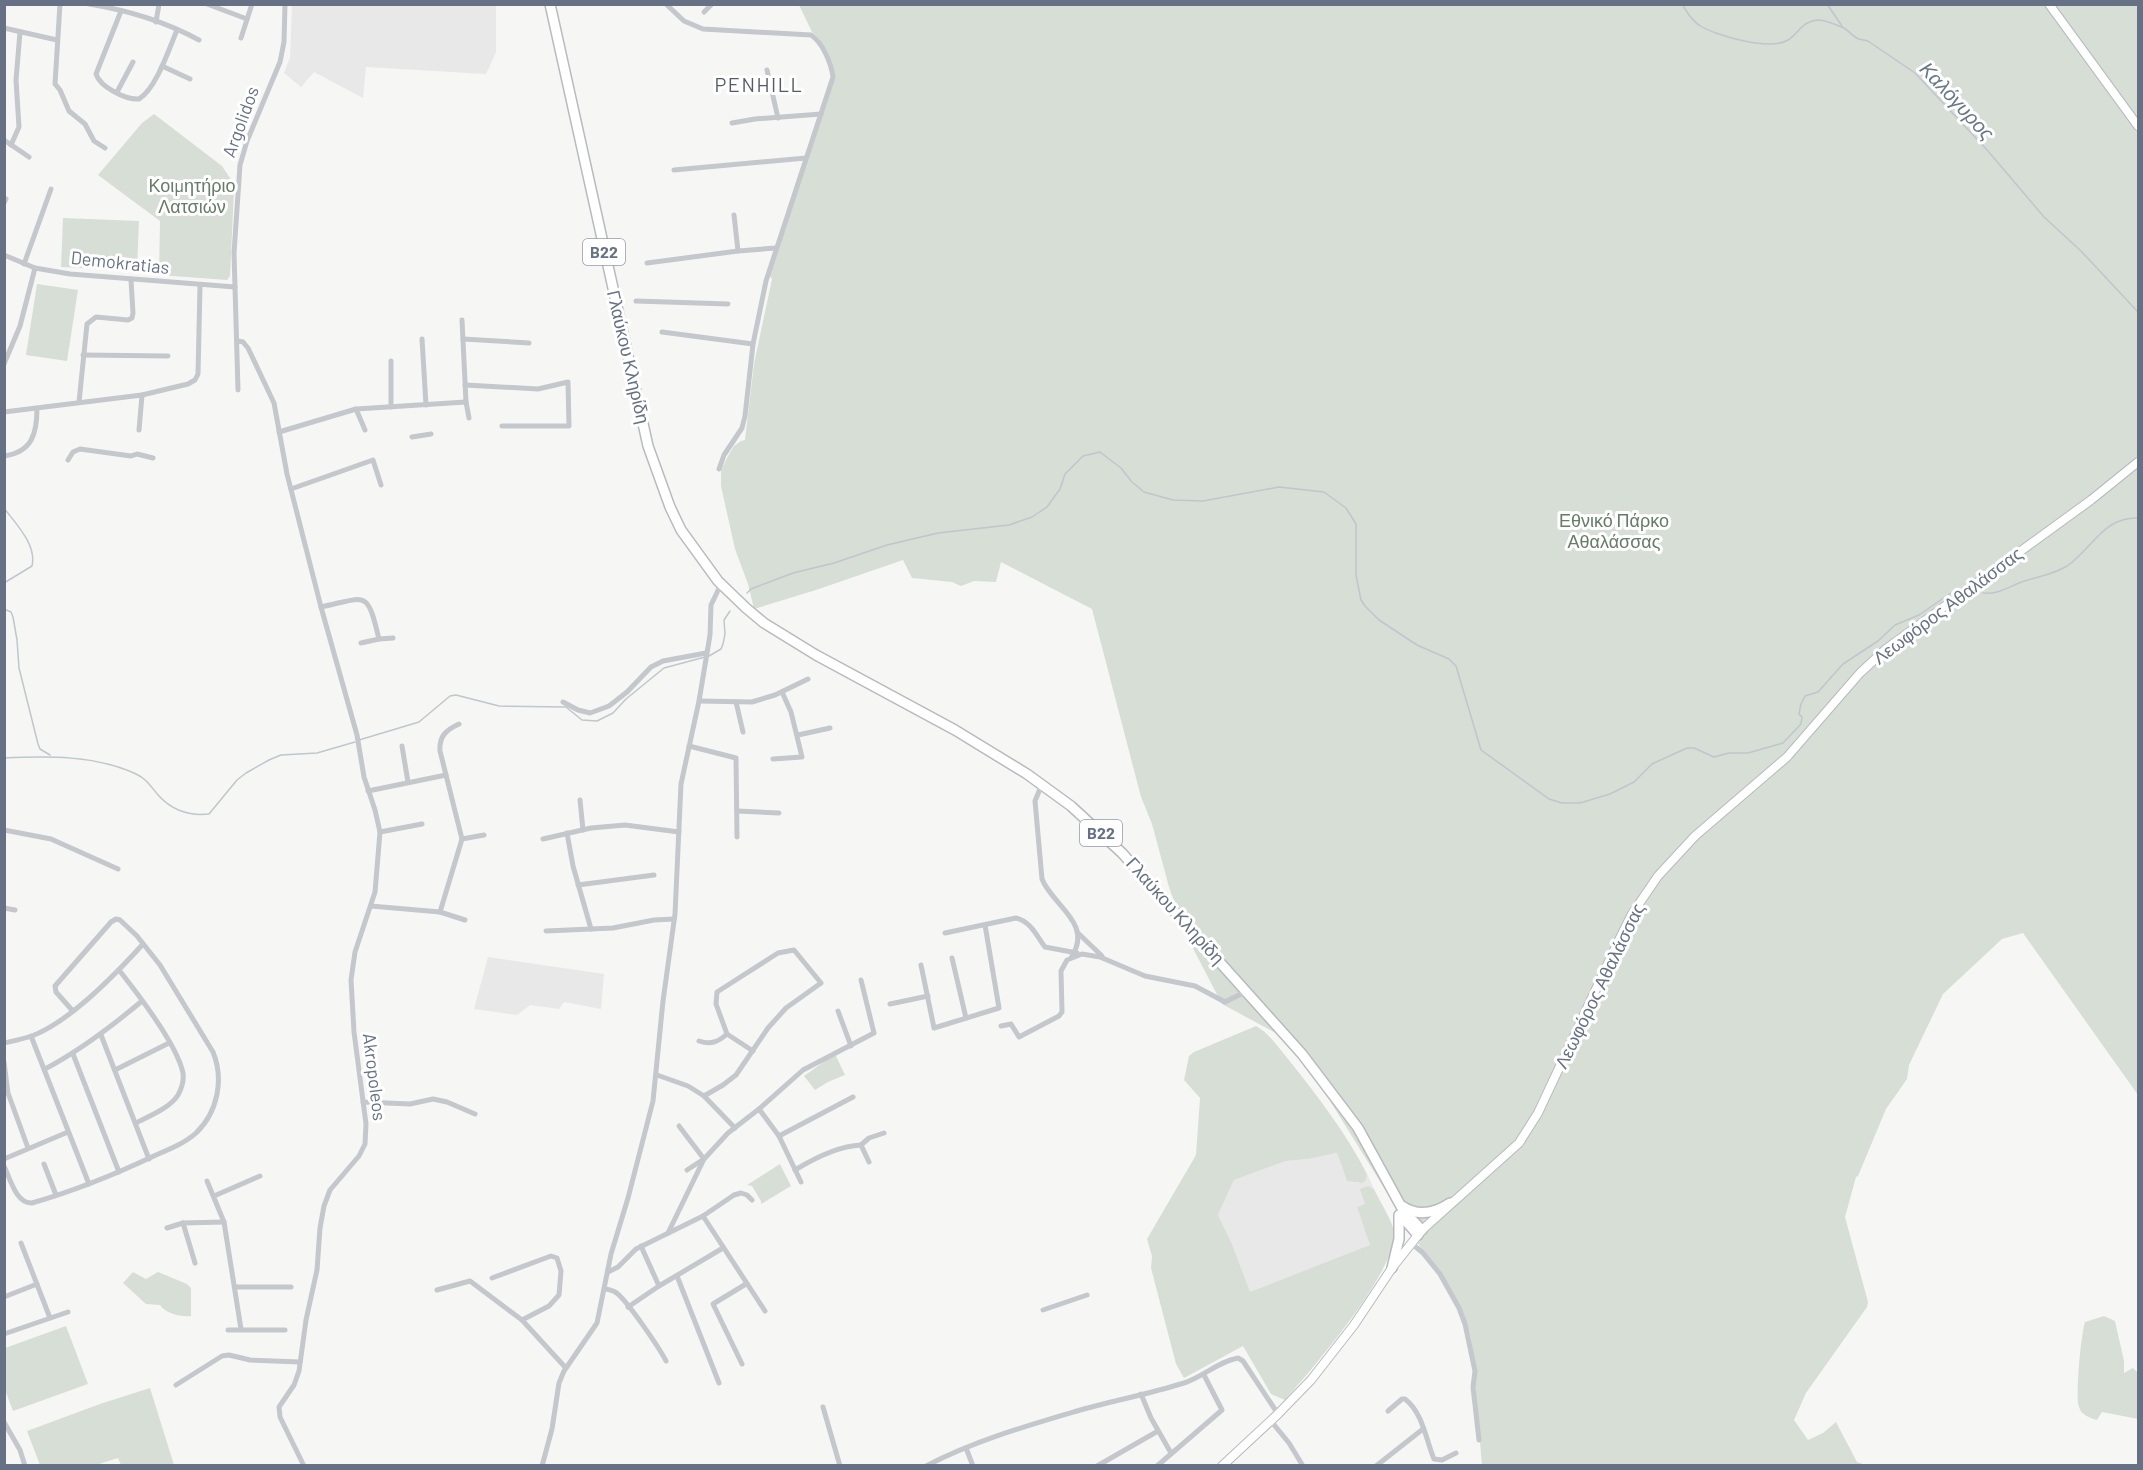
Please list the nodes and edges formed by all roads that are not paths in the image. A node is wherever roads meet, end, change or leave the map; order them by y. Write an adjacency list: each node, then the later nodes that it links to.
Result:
1 (60, 4): 20 (street)
2 (89, 4): 11 (street)
3 (159, 4): 15 (street)
4 (207, 4): 14 (street)
5 (252, 4): 14 (street)
6 (285, 4): 47 (street, Argolidos)
7 (550, 4): 85 (main road, Γλαύκου Κληρίδη / B22)
8 (666, 4): 27 (street)
9 (712, 4): 13 (street)
10 (2049, 4): 30 (main road)
11 (99, 5): 12 (street)
12 (121, 11): 15 (street); 26 (street)
13 (704, 12)
14 (247, 19): 19 (street)
15 (156, 22): 17 (street)
16 (4, 28): 18 (street)
17 (177, 30): 21 (street); 23 (street)
18 (20, 32): 20 (street); 32 (street)
19 (241, 38)
20 (57, 40): 33 (street)
21 (199, 40)
22 (133, 62): 26 (street)
23 (162, 66): 25 (street); 26 (street)
24 (767, 70): 28 (street)
25 (190, 79)
26 (117, 92)
27 (821, 114): 28 (street); 35 (street)
28 (778, 118): 29 (street)
29 (732, 123)
30 (2139, 126)
31 (4, 140): 32 (street)
32 (11, 145): 34 (street)
33 (105, 148)
34 (29, 157)
35 (806, 158): 36 (street); 39 (street)
36 (674, 170)
37 (51, 189): 43 (street)
38 (734, 215): 40 (street)
39 (776, 248): 40 (street); 56 (street)
40 (738, 250): 42 (street)
41 (4, 255): 43 (street, Demokratias)
42 (647, 263)
43 (24, 264): 44 (street, Demokratias)
44 (35, 268): 45 (street, Demokratias); 60 (street)
45 (131, 280): 46 (street, Demokratias); 57 (street)
46 (200, 286): 47 (street, Demokratias); 63 (street)
47 (235, 287): 54 (street, Argolidos)
48 (636, 301): 49 (street)
49 (728, 304)
50 (462, 320): 53 (street)
51 (662, 332): 56 (street)
52 (422, 339): 66 (street)
53 (463, 339): 55 (street); 61 (street)
54 (238, 341): 62 (street, Argolidos); 75 (street, Akropoleos)
55 (529, 343)
56 (753, 344): 82 (street)
57 (83, 355): 58 (street); 64 (street)
58 (168, 356)
59 (391, 361): 67 (street)
60 (4, 364)
61 (465, 385): 65 (street); 72 (street)
62 (238, 390)
63 (142, 395): 64 (street); 73 (street)
64 (79, 402): 68 (street)
65 (466, 402): 66 (street); 71 (street)
66 (426, 405): 67 (street)
67 (391, 407): 69 (street)
68 (37, 408): 70 (street); 78 (street)
69 (356, 409): 74 (street); 75 (street)
70 (4, 412)
71 (470, 418)
72 (502, 426)
73 (139, 430)
74 (365, 430)
75 (279, 432): 84 (street, Akropoleos)
76 (431, 434): 77 (street)
77 (412, 437)
78 (4, 456)
79 (153, 458): 80 (street)
80 (68, 460)
81 (2139, 462): 191 (main road, Λεωφόρος Αθαλάσσας)
82 (719, 469)
83 (381, 485): 84 (street)
84 (291, 489): 86 (street, Akropoleos)
85 (721, 582): 90 (street); 105 (main road, Γλαύκου Κληρίδη / B22)
86 (321, 607): 88 (street); 106 (street, Akropoleos)
87 (393, 638): 88 (street)
88 (379, 639): 89 (street)
89 (362, 643)
90 (706, 653): 93 (street); 94 (street)
91 (808, 679): 92 (street)
92 (782, 692): 95 (street); 99 (street)
93 (563, 702)
94 (699, 702): 95 (street); 101 (street)
95 (736, 702): 98 (street)
96 (459, 724): 103 (street)
97 (830, 728): 99 (street)
98 (742, 732)
99 (798, 735): 102 (street)
100 (402, 746): 104 (street)
101 (689, 746): 108 (street); 114 (street)
102 (773, 759)
103 (446, 775): 104 (street); 118 (street)
104 (408, 782): 106 (street)
105 (1042, 784): 132 (street); 141 (main road, Γλαύκου Κληρίδη / B22)
106 (368, 791): 113 (street, Akropoleos)
107 (580, 800): 112 (street)
108 (737, 811): 109 (street); 117 (street)
109 (779, 813)
110 (422, 824): 113 (street)
111 (4, 830): 120 (street)
112 (583, 830): 114 (street); 115 (street)
113 (380, 832): 123 (street, Akropoleos)
114 (679, 832): 127 (street)
115 (567, 833): 119 (street); 122 (street)
116 (484, 835): 118 (street)
117 (737, 837)
118 (462, 839): 126 (street)
119 (543, 839)
120 (118, 869)
121 (654, 875): 122 (street)
122 (578, 885): 130 (street)
123 (371, 906): 126 (street); 164 (street, Akropoleos)
124 (4, 908): 125 (street)
125 (15, 910)
126 (440, 912): 128 (street)
127 (674, 919): 130 (street); 161 (street)
128 (465, 920)
129 (985, 925): 133 (street); 135 (street); 147 (street)
130 (591, 929): 131 (street)
131 (546, 931)
132 (1077, 932): 135 (street); 137 (street)
133 (945, 933)
134 (143, 944): 139 (street); 145 (street); 175 (street)
135 (1073, 955): 137 (street); 148 (street)
136 (952, 958): 147 (street)
137 (1106, 959): 141 (street)
138 (921, 965): 142 (street)
139 (118, 970): 143 (street); 145 (street)
140 (861, 980): 155 (street)
141 (1247, 991): 192 (main road, Γλαύκου Κληρίδη / B22)
142 (928, 996): 144 (street); 147 (street)
143 (142, 1001): 150 (street); 154 (street)
144 (890, 1004)
145 (72, 1010): 151 (street)
146 (838, 1011): 155 (street)
147 (966, 1018)
148 (1001, 1026)
149 (728, 1034): 152 (street); 156 (street); 156 (street)
150 (101, 1035): 157 (street); 160 (street)
151 (31, 1036): 153 (street); 159 (street)
152 (699, 1041)
153 (4, 1043)
154 (169, 1043): 160 (street); 167 (street)
155 (851, 1046): 165 (street)
156 (753, 1051): 162 (street)
157 (74, 1054): 159 (street); 183 (street)
158 (4, 1062): 174 (street)
159 (45, 1069): 170 (street)
160 (115, 1070): 167 (street)
161 (657, 1075): 162 (street); 204 (street)
162 (704, 1096): 169 (street)
163 (854, 1098): 172 (street)
164 (363, 1102): 166 (street); 227 (street, Akropoleos)
165 (759, 1109): 169 (street); 172 (street)
166 (475, 1114)
167 (136, 1123): 175 (street)
168 (679, 1126): 177 (street)
169 (735, 1128): 177 (street)
170 (68, 1132): 174 (street); 187 (street)
171 (884, 1133): 173 (street)
172 (779, 1136): 182 (street)
173 (861, 1145): 178 (street); 182 (street)
174 (28, 1148): 176 (street)
175 (149, 1158): 183 (street)
176 (4, 1159)
177 (704, 1159): 181 (street); 197 (street)
178 (869, 1162)
179 (44, 1164): 188 (street)
180 (4, 1166): 188 (street)
181 (687, 1170)
182 (795, 1170): 186 (street)
183 (119, 1172): 187 (street)
184 (260, 1176): 189 (street)
185 (207, 1181): 189 (street)
186 (801, 1182)
187 (89, 1184): 188 (street)
188 (56, 1195)
189 (214, 1196): 195 (street)
190 (752, 1200): 193 (street)
191 (1450, 1203): 192 (main road); 198 (main road, Λεωφόρος Αθαλάσσας)
192 (1398, 1206): 198 (main road, Γλαύκου Κληρίδη / B22); 203 (main road)
193 (704, 1216): 197 (street); 201 (street)
194 (183, 1222): 195 (street); 196 (street); 202 (street)
195 (224, 1222): 210 (street)
196 (167, 1228)
197 (667, 1234): 200 (street)
198 (1417, 1236): 203 (main road, Λεωφόρος Αθαλάσσας); 241 (street)
199 (21, 1243): 207 (street)
200 (641, 1246): 204 (street); 209 (street)
201 (723, 1248): 205 (street); 208 (street)
202 (195, 1263)
203 (1392, 1268): 236 (main road, Λεωφόρος Αθαλάσσας)
204 (608, 1272): 212 (street)
205 (677, 1276): 209 (street); 231 (street)
206 (492, 1278): 221 (street)
207 (37, 1284): 215 (street); 220 (street)
208 (746, 1284): 218 (street); 228 (street)
209 (659, 1286): 216 (street)
210 (235, 1287): 211 (street); 222 (street)
211 (291, 1287)
212 (605, 1289): 216 (street); 229 (street)
213 (437, 1290): 221 (street)
214 (1087, 1295): 217 (street)
215 (4, 1297)
216 (628, 1307): 226 (street)
217 (1043, 1310)
218 (765, 1311)
219 (68, 1312): 220 (street)
220 (50, 1318): 225 (street)
221 (522, 1320): 229 (street)
222 (241, 1329): 223 (street); 224 (street)
223 (228, 1330)
224 (285, 1330)
225 (4, 1334)
226 (666, 1361)
227 (300, 1362): 232 (street); 246 (street, Akropoleos)
228 (742, 1364)
229 (566, 1367): 247 (street)
230 (1204, 1375): 233 (street); 236 (street); 243 (street)
231 (719, 1383)
232 (176, 1384)
233 (1141, 1394): 240 (street); 242 (street)
234 (823, 1407): 248 (street)
235 (1388, 1411): 239 (street)
236 (1278, 1414): 237 (main road, Λεωφόρος Αθαλάσσας)
237 (1271, 1421): 253 (main road, Λεωφόρος Αθαλάσσας); 254 (street)
238 (5, 1426): 245 (street)
239 (1423, 1429): 244 (street); 255 (street)
240 (1158, 1431): 243 (street); 251 (street)
241 (1479, 1440)
242 (966, 1448): 249 (street); 250 (street)
243 (1171, 1452): 252 (street)
244 (1456, 1453)
245 (25, 1466)
246 (304, 1466)
247 (542, 1466)
248 (840, 1466)
249 (926, 1466)
250 (973, 1466)
251 (1097, 1466)
252 (1157, 1466)
253 (1222, 1466)
254 (1303, 1466)
255 (1376, 1466)

